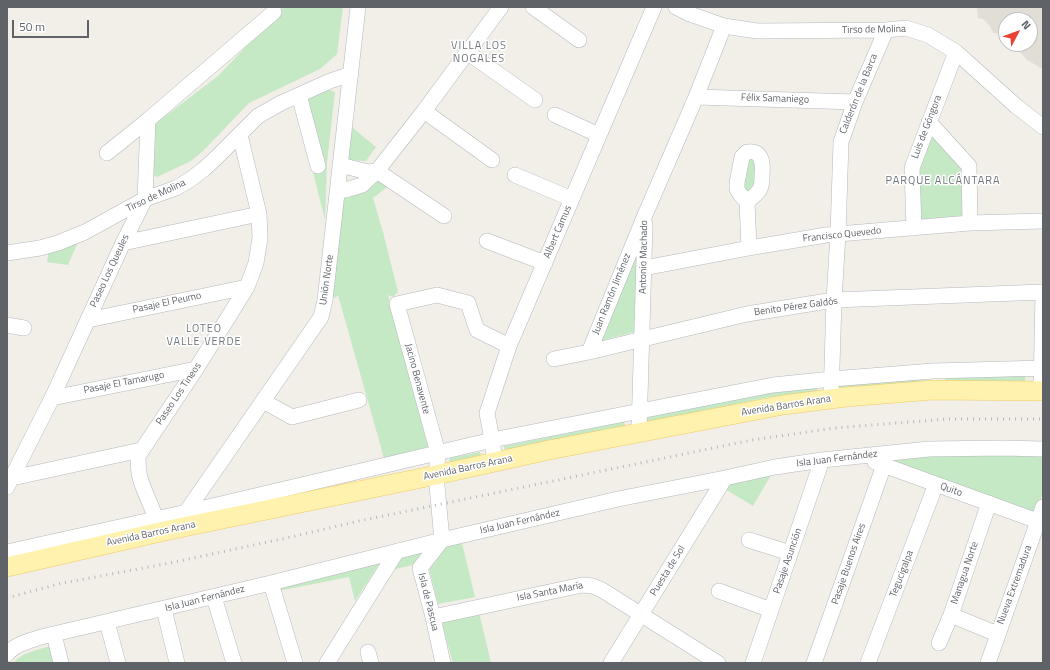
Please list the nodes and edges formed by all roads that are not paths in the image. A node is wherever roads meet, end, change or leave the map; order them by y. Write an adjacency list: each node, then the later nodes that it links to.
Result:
1 (358, 7): 12 (street, Unión Norte)
2 (501, 7): 10 (street)
3 (534, 7): 9 (street)
4 (654, 7): 23 (street, Albert Camus)
5 (676, 7): 7 (street, Tirso de Molina)
6 (274, 12): 19 (street)
7 (724, 26): 8 (street, Tirso de Molina); 14 (street, Antonio Machado)
8 (886, 30): 11 (street, Tirso de Molina); 16 (street, Calderón de la Barca)
9 (579, 40)
10 (468, 52): 15 (street); 17 (street)
11 (956, 52): 20 (street, Luis de Góngora); 21 (street, Tirso de Molina)
12 (351, 74): 13 (street, Tirso de Molina); 26 (street, Unión Norte)
13 (299, 95): 22 (street, Tirso de Molina); 27 (street)
14 (696, 97): 16 (street, Félix Samaniego); 35 (street, Antonio Machado)
15 (535, 100)
16 (855, 102): 40 (street, Calderón de la Barca)
17 (424, 111): 25 (street); 28 (street)
18 (555, 115): 23 (street)
19 (148, 120): 24 (street); 32 (street, Paseo Los Queules)
20 (929, 122): 38 (street); 39 (street, Luis de Góngora)
21 (1043, 127)
22 (240, 135): 32 (street, Tirso de Molina); 34 (street, Paseo Los Tineos)
23 (599, 135): 31 (street, Albert Camus)
24 (107, 154)
25 (492, 160)
26 (340, 165): 28 (street); 30 (street, Unión Norte)
27 (318, 166)
28 (377, 171): 30 (street); 36 (street)
29 (515, 175): 31 (street)
30 (338, 191): 66 (street, Unión Norte)
31 (572, 198): 45 (street, Albert Camus)
32 (145, 199): 42 (street, Paseo Los Queules); 44 (street, Tirso de Molina)
33 (747, 202): 43 (street)
34 (259, 214): 42 (street); 47 (street, Paseo Los Tineos)
35 (645, 214): 46 (street, Antonio Machado); 55 (street, Juan Ramón Jiménez)
36 (444, 216)
37 (1043, 221): 38 (street, Francisco Quevedo)
38 (970, 223): 39 (street, Francisco Quevedo)
39 (914, 228): 40 (street, Francisco Quevedo)
40 (838, 234): 43 (street, Francisco Quevedo); 49 (street, Calderón de la Barca)
41 (487, 241): 45 (street)
42 (123, 243): 50 (street, Paseo Los Queules)
43 (749, 248): 46 (street, Francisco Quevedo)
44 (7, 253)
45 (544, 263): 54 (street, Albert Camus)
46 (644, 268): 53 (street, Antonio Machado)
47 (247, 286): 50 (street, Pasaje El Peumo); 57 (street, Paseo Los Tineos)
48 (1043, 292): 49 (street, Benito Pérez Galdós); 58 (street)
49 (834, 300): 53 (street, Benito Pérez Galdós); 60 (street, Calderón de la Barca)
50 (88, 320): 63 (street, Paseo Los Queules)
51 (7, 325): 52 (street)
52 (24, 328)
53 (642, 339): 55 (street, Benito Pérez Galdós); 67 (street, Antonio Machado)
54 (509, 346): 69 (street, Albert Camus); 72 (street, Jacino Benavente)
55 (589, 352): 56 (street, Benito Pérez Galdós)
56 (554, 359)
57 (196, 368): 63 (street, Pasaje El Tamarugo); 71 (street, Paseo Los Tineos)
58 (1042, 368): 59 (street, Avenida Barros Arana); 62 (street)
59 (933, 371): 60 (street, Avenida Barros Arana); 61 (street)
60 (832, 378): 64 (street, Calderón de la Barca); 67 (street, Avenida Barros Arana)
61 (933, 390): 62 (main road, Avenida Barros Arana); 64 (main road, Avenida Barros Arana)
62 (1042, 391)
63 (52, 398): 79 (street, Paseo Los Queules)
64 (831, 399): 68 (main road, Avenida Barros Arana)
65 (359, 400): 66 (street)
66 (263, 401): 81 (street, Unión Norte)
67 (640, 411): 68 (street, Antonio Machado); 69 (street, Avenida Barros Arana)
68 (639, 432): 75 (main road, Avenida Barros Arana)
69 (492, 440): 72 (street, Avenida Barros Arana); 75 (street, Albert Camus)
70 (1043, 449): 73 (street, Isla Juan Fernández)
71 (141, 450): 79 (street); 85 (street, Paseo Los Tineos)
72 (438, 453): 77 (street); 83 (street, Avenida Barros Arana)
73 (859, 456): 74 (street, Isla Juan Fernández); 76 (street, Quito)
74 (822, 460): 78 (street, Isla Juan Fernández); 90 (street, Pasaje Asunción)
75 (496, 462): 77 (main road, Avenida Barros Arana)
76 (884, 465): 80 (street, Quito); 116 (street, Pasaje Buenos Aires)
77 (436, 475): 85 (main road, Avenida Barros Arana); 86 (street)
78 (725, 478): 86 (street, Isla Juan Fernández); 97 (street, Puesta de Sol)
79 (9, 482)
80 (936, 484): 82 (street, Quito); 117 (street, Tegucigalpa)
81 (201, 490): 83 (street); 85 (street, Unión Norte)
82 (990, 503): 84 (street, Quito); 98 (street, Managua Norte)
83 (221, 504): 85 (street, Avenida Barros Arana)
84 (1041, 517): 101 (street, Nueva Extremadura)
85 (173, 522): 89 (street, Avenida Barros Arana); 91 (main road, Avenida Barros Arana)
86 (442, 540): 88 (street, Isla Juan Fernández); 99 (street, Isla de Pascua)
87 (749, 540): 90 (street)
88 (397, 551): 92 (street, Isla Juan Fernández); 111 (street)
89 (7, 552)
90 (790, 553): 96 (street, Pasaje Asunción)
91 (7, 567)
92 (271, 583): 94 (street, Isla Juan Fernández); 110 (street)
93 (719, 591): 96 (street)
94 (214, 597): 95 (street, Isla Juan Fernández); 109 (street)
95 (164, 609): 100 (street, Isla Juan Fernández); 108 (street)
96 (771, 610): 115 (street, Pasaje Asunción)
97 (641, 614): 99 (street, Isla Santa María); 105 (street, Isla Santa María); 113 (street, Puesta de Sol)
98 (951, 615): 101 (street); 103 (street, Managua Norte)
99 (433, 617): 112 (street, Isla de Pascua)
100 (108, 622): 102 (street, Isla Juan Fernández); 107 (street)
101 (997, 634): 118 (street, Nueva Extremadura)
102 (54, 635): 104 (street, Isla Juan Fernández); 106 (street)
103 (939, 643)
104 (7, 654)
105 (699, 658): 114 (street, Isla Santa María)
106 (61, 663)
107 (118, 663)
108 (177, 663)
109 (234, 663)
110 (295, 663)
111 (327, 663)
112 (443, 663)
113 (611, 663)
114 (718, 663)
115 (753, 663)
116 (814, 663)
117 (868, 663)
118 (988, 663)

